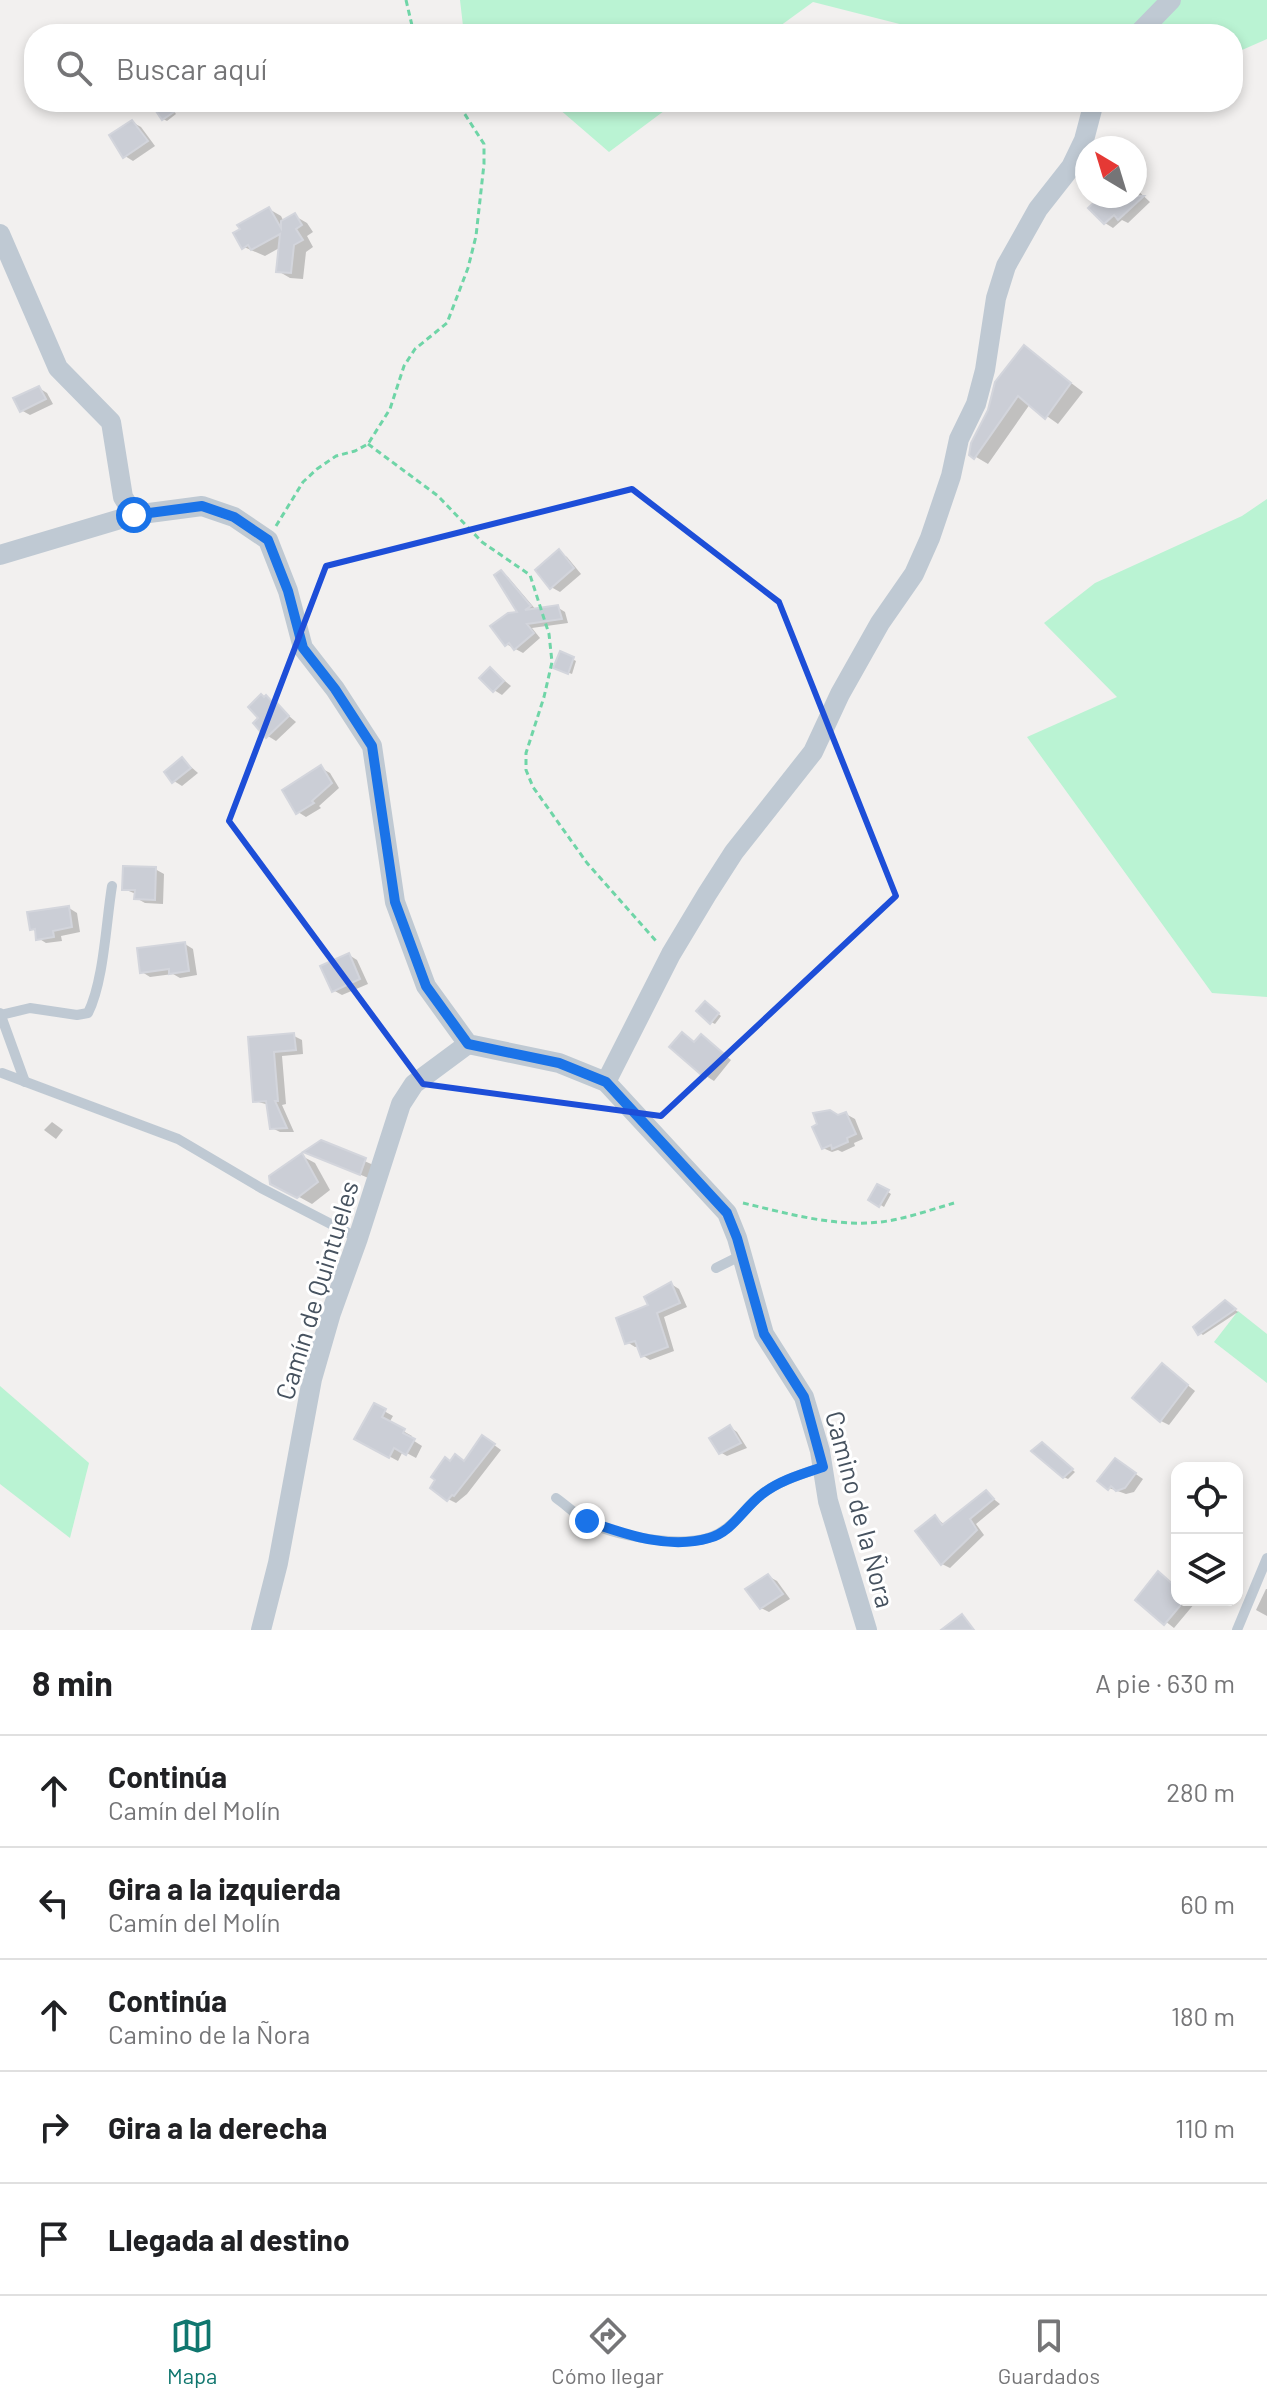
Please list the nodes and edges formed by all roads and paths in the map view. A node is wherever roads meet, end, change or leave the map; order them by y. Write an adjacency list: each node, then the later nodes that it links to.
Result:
1 (406, 0): 3 (path)
2 (1171, 0): 4 (street)
3 (412, 24)
4 (1148, 24)
5 (464, 112): 8 (path)
6 (1091, 112): 13 (street)
7 (0, 234): 9 (street)
8 (368, 444): 10 (path); 13 (path)
9 (134, 515): 10 (street); 11 (street)
10 (268, 540): 15 (street)
11 (0, 555)
12 (112, 886): 14 (lane)
13 (671, 954): 18 (street)
14 (0, 1014): 17 (lane)
15 (468, 1044): 18 (street); 21 (street, Camín de Quintueles)
16 (2, 1073): 17 (lane)
17 (25, 1082): 21 (lane)
18 (606, 1082): 20 (street, Camino de la Ñora)
19 (954, 1203): 20 (path)
20 (720, 1205): 22 (street, Camino de la Ñora)
21 (358, 1238): 27 (street, Camín de Quintueles)
22 (742, 1255): 23 (lane); 24 (street, Camino de la Ñora)
23 (716, 1268)
24 (823, 1467): 25 (lane); 28 (street, Camino de la Ñora)
25 (556, 1498)
26 (1267, 1558): 29 (lane)
27 (261, 1630)
28 (867, 1630)
29 (1237, 1630)

